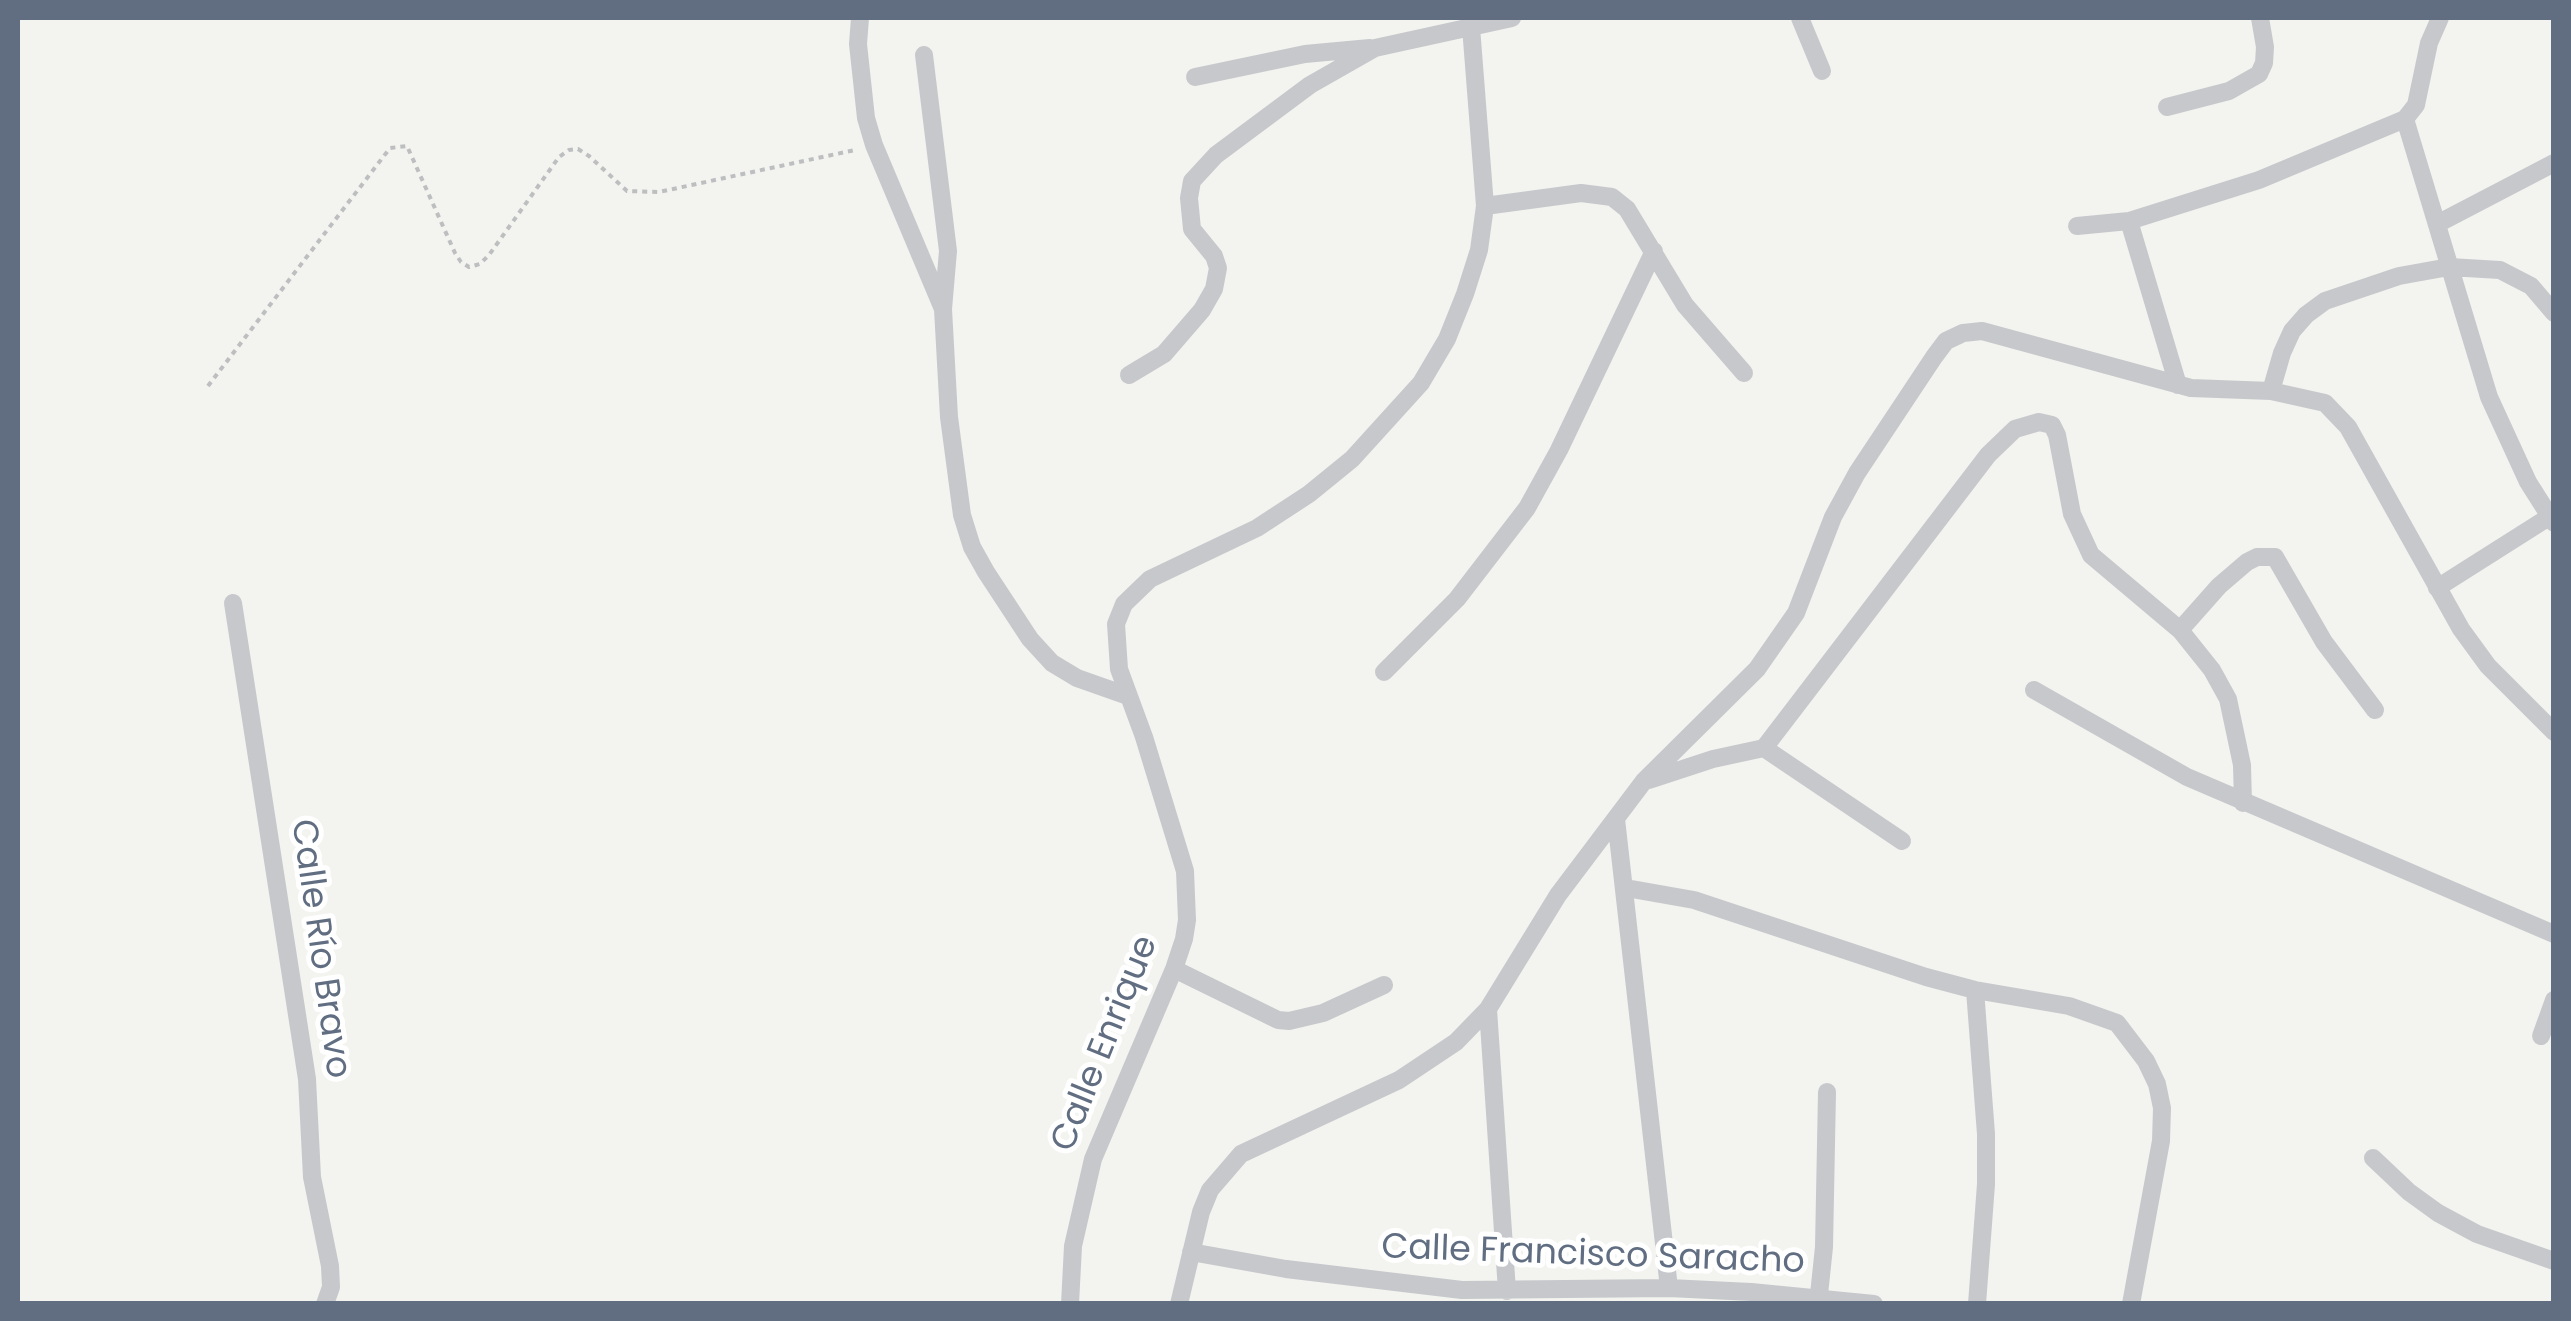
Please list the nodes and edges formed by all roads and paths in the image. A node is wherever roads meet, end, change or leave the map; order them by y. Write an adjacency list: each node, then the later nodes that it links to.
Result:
1 (860, 18): 14 (street)
2 (1512, 18): 7 (street)
3 (1800, 18): 10 (street)
4 (2260, 18): 12 (street)
5 (2440, 18): 13 (street)
6 (1438, 25): 7 (street); 8 (street)
7 (1471, 27): 16 (street, Calle Enrique)
8 (1375, 48): 11 (street); 25 (street)
9 (924, 55): 22 (street)
10 (1822, 71)
11 (1195, 78)
12 (2167, 107)
13 (2405, 119): 17 (street); 18 (street)
14 (874, 146): 22 (street); 27 (path)
15 (2554, 162): 18 (street)
16 (1485, 206): 20 (street); 35 (street, Calle Enrique)
17 (2128, 221): 19 (street); 26 (street)
18 (2437, 224): 21 (street)
19 (2077, 226)
20 (1654, 250): 24 (street); 33 (street)
21 (2449, 267): 23 (street); 28 (street); 29 (street)
22 (944, 310): 35 (street)
23 (2554, 313)
24 (1744, 374)
25 (1129, 375)
26 (2178, 385): 28 (street); 39 (street)
27 (208, 386)
28 (2271, 390): 30 (street)
29 (2551, 520): 30 (street)
30 (2437, 588): 37 (street)
31 (232, 603): 58 (street, Calle Río Bravo)
32 (2180, 630): 36 (street); 38 (street); 40 (street)
33 (1384, 672)
34 (2034, 690): 40 (street)
35 (1128, 696): 45 (street, Calle Enrique)
36 (2376, 710)
37 (2554, 732)
38 (1764, 748): 39 (street); 42 (street)
39 (1644, 782): 41 (street)
40 (2243, 803): 44 (street)
41 (1616, 818): 43 (street); 49 (street)
42 (1902, 841)
43 (1626, 888): 47 (street); 55 (street)
44 (2554, 934)
45 (1174, 969): 46 (street); 59 (street, Calle Enrique)
46 (1384, 985)
47 (1975, 990): 62 (street); 63 (street)
48 (2554, 1000): 50 (street)
49 (1488, 1010): 53 (street); 56 (street)
50 (2542, 1036)
51 (1827, 1092): 57 (street)
52 (2373, 1158): 54 (street)
53 (1191, 1252): 56 (street, Calle Francisco Saracho); 60 (street)
54 (2554, 1261)
55 (1669, 1288): 56 (street, Calle Francisco Saracho); 57 (street, Calle Francisco Saracho)
56 (1507, 1290)
57 (1819, 1300): 61 (street, Calle Francisco Saracho)
58 (325, 1304)
59 (1070, 1304)
60 (1178, 1304)
61 (1874, 1304)
62 (1977, 1304)
63 (2131, 1304)

